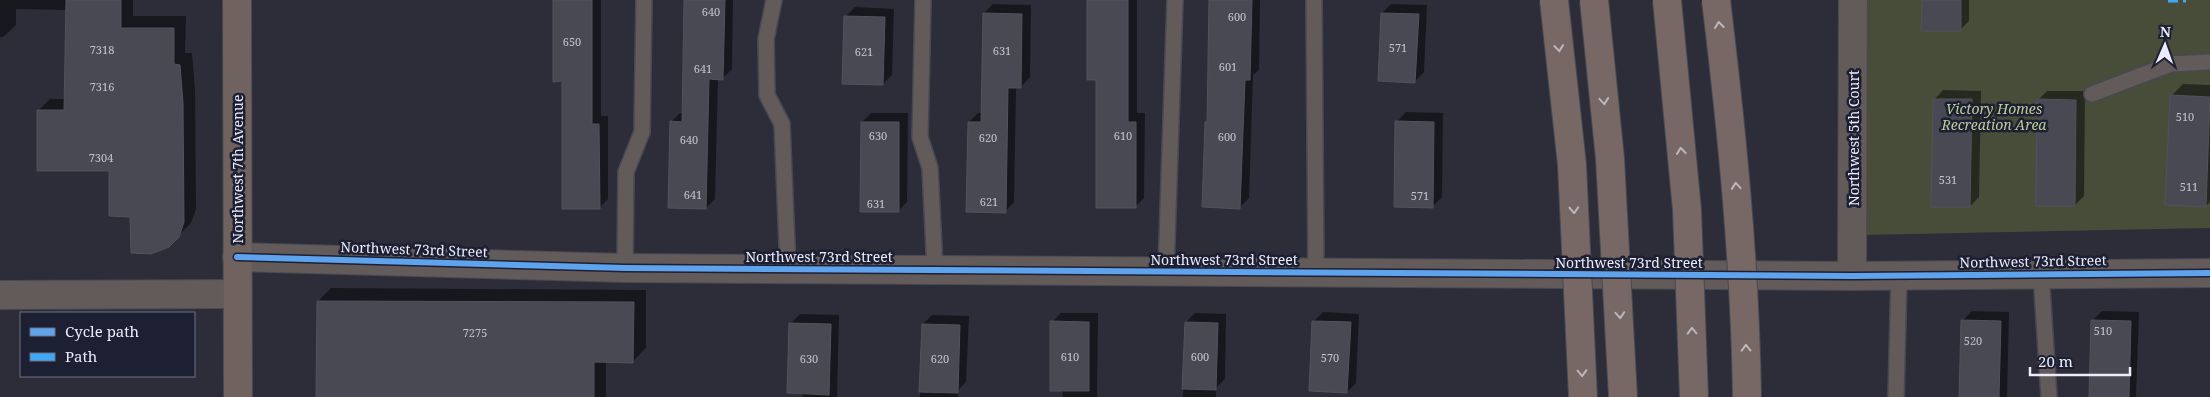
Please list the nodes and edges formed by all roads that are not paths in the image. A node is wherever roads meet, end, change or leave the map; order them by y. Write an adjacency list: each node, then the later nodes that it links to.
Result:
1 (237, 0): 14 (main road, Northwest 7th Avenue)
2 (644, 0): 15 (lane)
3 (774, 0): 16 (lane)
4 (923, 0): 17 (lane)
5 (1175, 0): 18 (lane)
6 (1314, 0): 19 (lane)
7 (1554, 0): 27 (highway, one-way to 27, bridge)
8 (1594, 0): 28 (highway, one-way to 28, bridge)
9 (1666, 0): 29 (highway, one-way to 9, bridge)
10 (1716, 0): 30 (highway, one-way to 10, bridge)
11 (1852, 0): 23 (street, Northwest 5th Court)
12 (2210, 62): 13 (lane)
13 (2092, 94)
14 (237, 257): 15 (street, Northwest 73rd Street); 24 (main road, Northwest 7th Avenue)
15 (625, 268): 16 (street, Northwest 73rd Street)
16 (788, 268): 17 (street, Northwest 73rd Street)
17 (935, 270): 18 (street, Northwest 73rd Street)
18 (1166, 271): 19 (street, Northwest 73rd Street)
19 (1316, 272): 23 (street, Northwest 73rd Street)
20 (2210, 273): 21 (street, Northwest 73rd Street)
21 (2041, 274): 22 (street, Northwest 73rd Street); 32 (lane)
22 (1899, 275): 23 (street, Northwest 73rd Street); 31 (lane)
23 (1852, 276)
24 (237, 294): 25 (street); 26 (main road, Northwest 7th Avenue)
25 (0, 295)
26 (238, 397)
27 (1583, 397)
28 (1623, 397)
29 (1694, 397)
30 (1747, 397)
31 (1896, 397)
32 (2049, 397)

